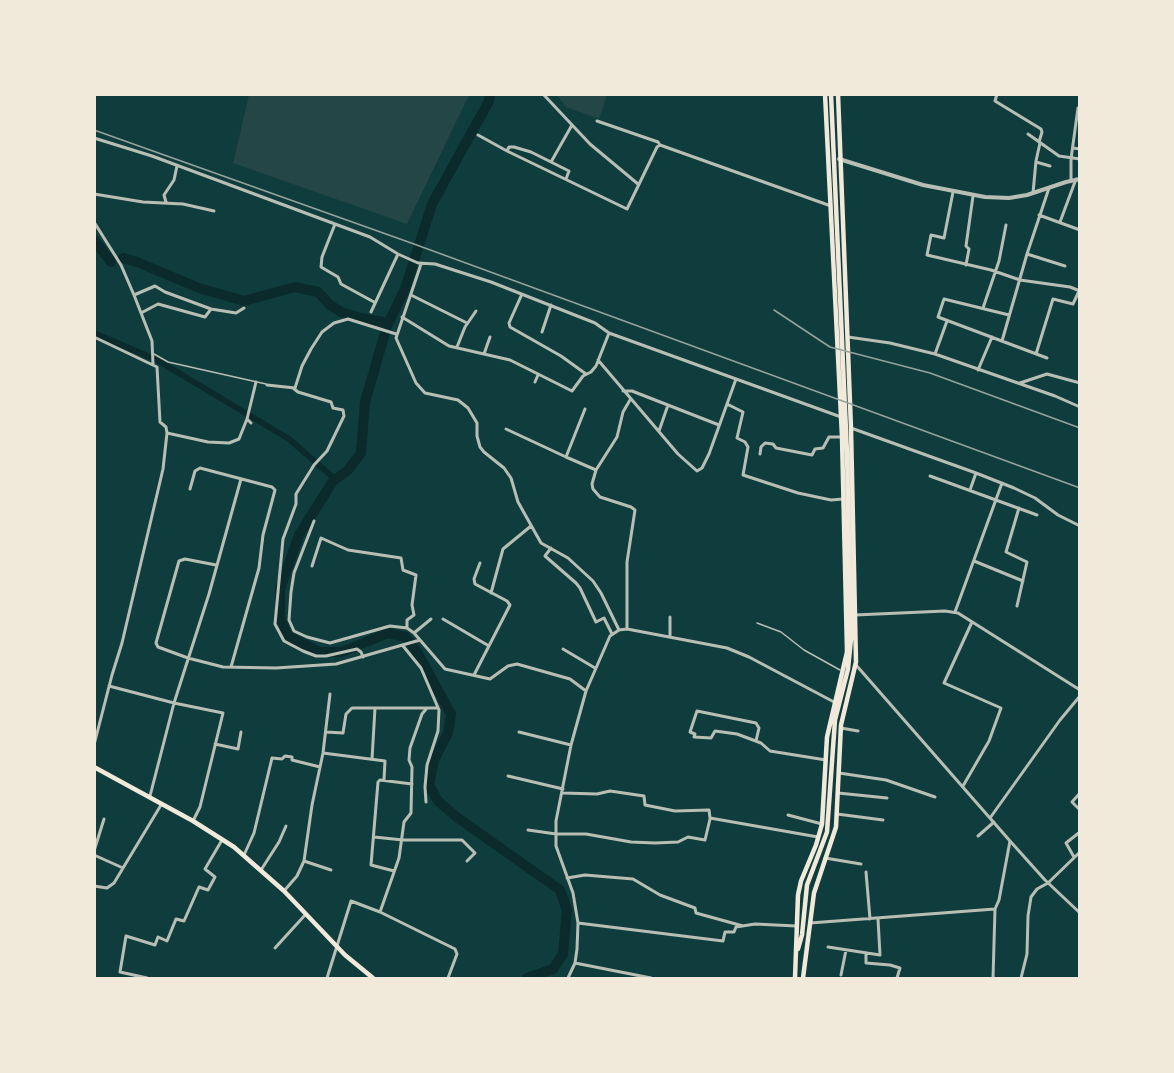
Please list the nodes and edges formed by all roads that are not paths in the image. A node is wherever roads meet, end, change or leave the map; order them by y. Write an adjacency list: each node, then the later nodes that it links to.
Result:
1 (543, 94): 8 (street)
2 (825, 94): 17 (main road)
3 (831, 94): 244 (main road)
4 (838, 94): 18 (main road)
5 (997, 94): 12 (street)
6 (1078, 108): 14 (street)
7 (597, 121): 13 (street)
8 (572, 125): 21 (street); 27 (street)
9 (1028, 134): 12 (street)
10 (478, 135): 16 (street)
11 (94, 138): 23 (street)
12 (1039, 142): 19 (street); 22 (street)
13 (660, 145): 27 (street); 34 (street)
14 (1073, 148): 15 (street); 19 (street)
15 (1080, 149)
16 (507, 151): 21 (street); 25 (street)
17 (828, 159): 18 (street); 34 (main road)
18 (840, 159): 29 (street); 44 (main road)
19 (1071, 159): 20 (street); 26 (street)
20 (1080, 159)
21 (551, 162): 25 (street)
22 (1036, 162): 24 (street); 30 (street)
23 (177, 166): 33 (street); 39 (street)
24 (1050, 166)
25 (566, 180): 27 (street)
26 (1076, 180): 28 (street); 38 (street)
27 (638, 184)
28 (1049, 188): 30 (street); 36 (street)
29 (953, 192): 32 (street); 47 (street)
30 (1033, 193): 32 (street)
31 (94, 194): 33 (street)
32 (973, 196): 47 (street)
33 (166, 202): 35 (street)
34 (831, 206): 45 (main road)
35 (214, 211)
36 (1039, 215): 38 (street); 43 (street)
37 (94, 222): 53 (street)
38 (1060, 222): 41 (street)
39 (335, 224): 42 (street); 55 (street)
40 (1006, 225): 49 (street)
41 (1080, 230)
42 (398, 254): 46 (street); 55 (street)
43 (1027, 254): 48 (street); 50 (street)
44 (844, 258): 45 (main road); 72 (main road)
45 (834, 259): 82 (main road)
46 (419, 264): 52 (street); 54 (street)
47 (966, 265): 49 (street)
48 (1065, 266)
49 (996, 272): 50 (street); 57 (street)
50 (1020, 280): 51 (street); 63 (street)
51 (1079, 291): 78 (street)
52 (522, 294): 56 (street); 85 (street)
53 (134, 295): 58 (street); 62 (street)
54 (411, 295): 64 (street); 66 (street)
55 (374, 302): 61 (street)
56 (551, 305): 67 (street); 68 (street)
57 (983, 308): 63 (street); 65 (street)
58 (211, 309): 59 (street); 62 (street)
59 (242, 309)
60 (476, 311): 66 (street)
61 (371, 312)
62 (141, 313): 80 (street)
63 (1009, 315): 74 (street)
64 (402, 317): 69 (street); 75 (street)
65 (947, 321): 73 (street); 77 (street)
66 (467, 324): 75 (street)
67 (542, 332)
68 (609, 333): 81 (street); 87 (street)
69 (395, 334): 93 (street); 123 (street)
70 (94, 337): 80 (street)
71 (490, 337): 76 (street)
72 (848, 337): 77 (street); 83 (main road)
73 (992, 338): 74 (street); 84 (street)
74 (1002, 341): 78 (street)
75 (457, 347): 76 (street)
76 (484, 354): 86 (street)
77 (935, 354): 84 (street)
78 (1036, 354): 79 (street)
79 (1047, 358)
80 (154, 359): 88 (lane); 107 (street)
81 (598, 360): 85 (street); 94 (street)
82 (838, 362): 83 (main road); 100 (main road)
83 (849, 362): 104 (main road)
84 (978, 370): 92 (street)
85 (586, 374): 86 (street)
86 (538, 375): 89 (street)
87 (736, 379): 96 (street); 100 (street)
88 (256, 382): 91 (lane); 101 (street)
89 (535, 382)
90 (1080, 383): 92 (street)
91 (267, 384): 93 (street)
92 (1018, 384): 98 (street)
93 (293, 388): 152 (street)
94 (623, 391): 95 (street); 97 (street)
95 (630, 400): 106 (street); 111 (street)
96 (727, 404): 103 (street); 118 (street)
97 (668, 405): 103 (street); 106 (street)
98 (1080, 407)
99 (585, 409): 110 (street)
100 (841, 417): 108 (main road)
101 (247, 418): 102 (street); 107 (street)
102 (251, 423)
103 (719, 425): 106 (street)
104 (852, 428): 112 (street); 134 (main road)
105 (506, 429): 110 (street)
106 (659, 431)
107 (167, 434): 160 (street)
108 (842, 437): 109 (street); 118 (main road)
109 (760, 454)
110 (566, 457): 111 (street)
111 (596, 470): 143 (street)
112 (976, 473): 115 (street); 117 (street)
113 (930, 476): 117 (street)
114 (241, 479): 116 (street); 128 (street); 156 (street)
115 (1002, 483): 119 (street); 124 (street)
116 (190, 489)
117 (970, 490): 119 (street)
118 (843, 499): 140 (main road)
119 (996, 500): 120 (street); 126 (street)
120 (1019, 508): 121 (street); 130 (street)
121 (1037, 515)
122 (314, 521): 142 (street)
123 (531, 526): 125 (street); 131 (street)
124 (1080, 526)
125 (551, 548): 144 (street); 146 (street)
126 (974, 561): 130 (street); 133 (street)
127 (480, 562): 131 (street)
128 (216, 566): 153 (street); 153 (street)
129 (312, 566): 142 (street)
130 (1023, 581): 132 (street)
131 (491, 593): 150 (street)
132 (1017, 606)
133 (955, 612): 134 (street); 138 (street)
134 (855, 615): 141 (main road)
135 (670, 616): 147 (street)
136 (431, 619): 145 (street)
137 (443, 619): 150 (street)
138 (972, 622): 161 (street); 188 (street)
139 (757, 623): 158 (lane)
140 (847, 623): 141 (main road); 154 (main road)
141 (856, 623): 155 (main road)
142 (407, 628): 145 (street)
143 (627, 629): 144 (street); 147 (street)
144 (619, 630): 146 (street)
145 (414, 633): 148 (street)
146 (612, 634): 157 (street)
147 (669, 636): 165 (street)
148 (419, 641): 149 (street); 159 (street)
149 (403, 646): 152 (street); 169 (street)
150 (489, 646): 159 (street)
151 (563, 649): 157 (street)
152 (363, 657): 156 (street)
153 (188, 658): 156 (street); 166 (street)
154 (846, 661): 155 (main road); 158 (main road)
155 (856, 666): 158 (main road); 170 (main road); 188 (street)
156 (231, 667)
157 (595, 668): 162 (street)
158 (844, 671): 165 (main road)
159 (474, 675): 162 (street)
160 (109, 686): 166 (street); 177 (street)
161 (1080, 690)
162 (586, 691): 178 (street)
163 (330, 694): 173 (street)
164 (1080, 696): 201 (street)
165 (834, 702): 181 (main road)
166 (174, 703): 176 (street); 192 (street)
167 (375, 708): 168 (street); 173 (street); 180 (street)
168 (427, 708): 169 (street); 187 (street)
169 (437, 708): 195 (street)
170 (841, 728): 171 (street); 184 (main road)
171 (858, 731)
172 (241, 732): 176 (street)
173 (326, 732): 179 (street)
174 (519, 732): 178 (street)
175 (756, 741): 175 (street); 181 (street)
176 (215, 744): 204 (street)
177 (94, 745)
178 (572, 745): 189 (street)
179 (323, 753): 180 (street); 182 (street)
180 (372, 759): 186 (street)
181 (826, 760): 206 (main road)
182 (320, 766): 219 (street); 222 (street)
183 (94, 767): 192 (main road)
184 (839, 773): 190 (main road); 193 (street)
185 (508, 776): 189 (street)
186 (384, 780): 187 (street); 212 (street)
187 (412, 784): 215 (street)
188 (962, 786): 201 (street)
189 (563, 791): 200 (street); 210 (street)
190 (838, 793): 194 (street); 198 (main road)
191 (1080, 794): 197 (street)
192 (150, 796): 196 (main road)
193 (935, 796)
194 (887, 798)
195 (426, 801)
196 (162, 803): 204 (main road); 225 (street)
197 (1080, 810)
198 (837, 813): 203 (street); 221 (main road)
199 (788, 815): 206 (street)
200 (710, 818): 210 (street); 213 (street)
201 (990, 818): 205 (street)
202 (104, 819): 218 (street)
203 (884, 820)
204 (194, 821): 214 (main road)
205 (994, 822): 211 (street); 216 (street)
206 (822, 824): 213 (main road)
207 (286, 826): 226 (street)
208 (528, 830): 210 (street)
209 (1080, 832): 220 (street)
210 (555, 834): 230 (street)
211 (978, 836)
212 (374, 837): 215 (street); 228 (street)
213 (819, 837): 243 (main road)
214 (223, 839): 219 (main road); 254 (street)
215 (403, 840): 223 (street); 228 (street)
216 (1010, 841): 231 (street); 234 (street)
217 (1080, 852): 220 (street)
218 (94, 853): 225 (street)
219 (244, 855): 226 (main road)
220 (1074, 857): 231 (street)
221 (825, 858): 224 (street); 241 (main road)
222 (304, 861): 227 (street); 233 (street)
223 (467, 861)
224 (861, 864)
225 (123, 868): 232 (street)
226 (261, 870): 233 (main road)
227 (331, 870)
228 (394, 871): 235 (street)
229 (866, 872): 238 (street)
230 (566, 880): 240 (street); 242 (street)
231 (1048, 883): 236 (street); 264 (street)
232 (94, 886)
233 (284, 891): 237 (main road)
234 (995, 909): 239 (street); 263 (street)
235 (380, 912): 245 (street); 257 (street)
236 (1080, 913)
237 (306, 914): 245 (main road); 247 (street)
238 (870, 919): 239 (street); 241 (street)
239 (878, 919): 251 (street)
240 (578, 923): 242 (street); 252 (street)
241 (810, 923): 249 (main road)
242 (745, 926): 243 (street)
243 (796, 926): 248 (main road)
244 (802, 935): 248 (main road); 249 (main road)
245 (337, 946): 255 (street); 256 (main road)
246 (828, 947): 250 (street)
247 (275, 948)
248 (797, 951): 260 (main road)
249 (804, 951): 261 (main road)
250 (846, 951): 251 (street); 253 (street)
251 (866, 954): 262 (street)
252 (575, 963): 258 (street); 259 (street)
253 (842, 975)
254 (147, 978)
255 (327, 978)
256 (373, 978)
257 (448, 978)
258 (568, 978)
259 (651, 978)
260 (795, 978)
261 (803, 978)
262 (897, 978)
263 (993, 978)
264 (1021, 978)

